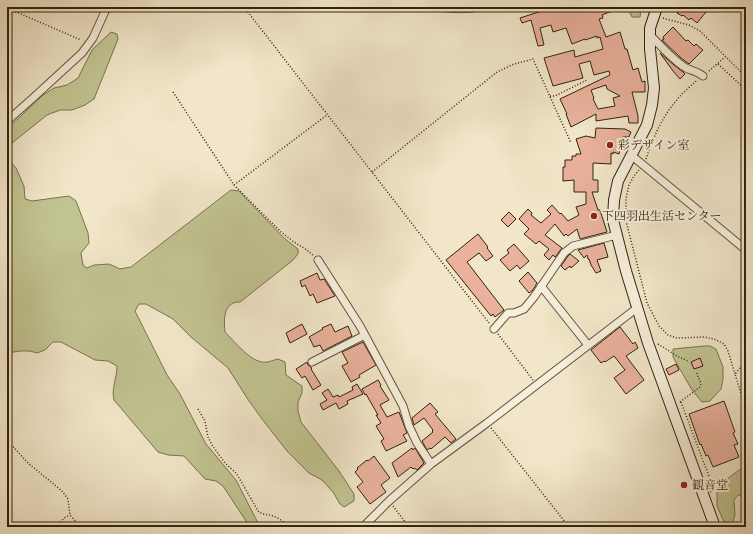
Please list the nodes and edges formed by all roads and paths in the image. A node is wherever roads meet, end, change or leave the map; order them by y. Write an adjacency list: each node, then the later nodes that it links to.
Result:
1 (107, 7): 6 (street)
2 (244, 7): 15 (path)
3 (7, 8): 6 (path)
4 (656, 8): 5 (street); 7 (path)
5 (650, 35): 9 (street); 18 (street)
6 (89, 44): 16 (street)
7 (725, 57): 8 (path); 10 (path)
8 (718, 64): 9 (path); 12 (path)
9 (703, 76): 19 (path)
10 (746, 77)
11 (587, 80): 14 (path)
12 (746, 90)
13 (174, 92): 21 (path)
14 (550, 96): 17 (path); 20 (path)
15 (327, 114): 20 (path); 21 (path)
16 (7, 121)
17 (571, 143)
18 (631, 155): 19 (street); 23 (street)
19 (644, 165): 24 (street); 36 (path)
20 (372, 172): 28 (path)
21 (234, 185): 25 (path)
22 (746, 207): 24 (path)
23 (617, 235): 26 (street); 27 (street)
24 (746, 249)
25 (318, 260): 29 (street)
26 (541, 286): 28 (street); 31 (street)
27 (637, 308): 30 (street); 31 (street)
28 (494, 329): 37 (path)
29 (366, 335): 34 (street); 44 (street)
30 (646, 337): 32 (path); 40 (street)
31 (588, 345): 37 (street)
32 (688, 360)
33 (746, 361): 36 (path)
34 (312, 362)
35 (696, 371): 38 (path)
36 (735, 374): 41 (path)
37 (537, 385): 42 (street)
38 (681, 402): 40 (path); 45 (path)
39 (198, 409): 50 (path)
40 (672, 409): 45 (street)
41 (746, 410)
42 (487, 424): 44 (street); 53 (path)
43 (7, 440): 47 (path)
44 (431, 464): 46 (street)
45 (703, 494): 54 (street)
46 (389, 501): 51 (street); 52 (path)
47 (70, 515): 48 (path); 49 (path)
48 (57, 527)
49 (81, 527)
50 (289, 527)
51 (363, 527)
52 (409, 527)
53 (569, 527)
54 (715, 527)

